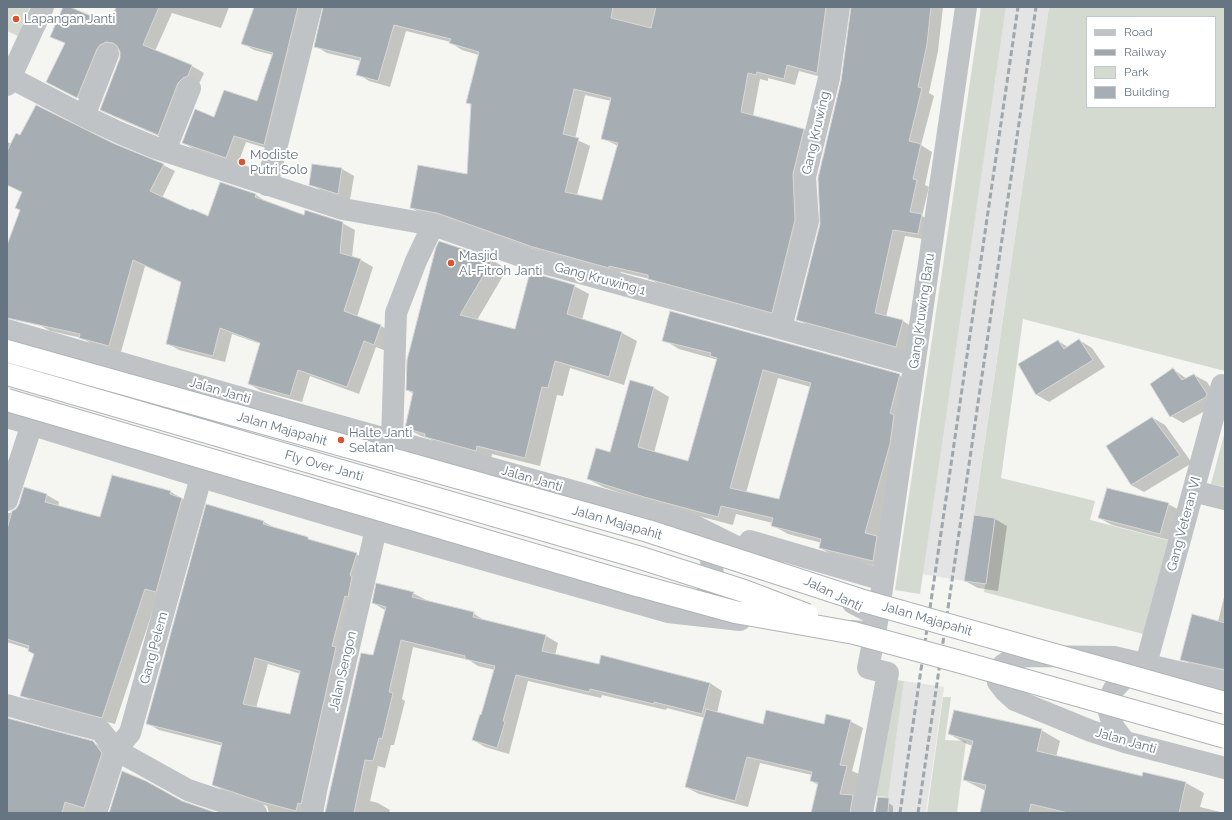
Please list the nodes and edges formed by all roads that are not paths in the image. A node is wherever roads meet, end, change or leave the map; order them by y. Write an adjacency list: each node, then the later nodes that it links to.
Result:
1 (43, 7): 5 (street)
2 (311, 7): 11 (street)
3 (839, 7): 13 (street, Gang Kruwing)
4 (966, 7): 16 (street, Gang Kruwing Baru)
5 (15, 49): 7 (street)
6 (108, 54): 9 (street)
7 (9, 82): 9 (street, Gang Kruwing 1)
8 (190, 88): 10 (street)
9 (84, 116): 10 (street, Gang Kruwing 1)
10 (165, 151): 11 (street, Gang Kruwing 1)
11 (267, 185): 12 (street, Gang Kruwing 1)
12 (433, 226): 13 (street, Gang Kruwing 1); 23 (street)
13 (781, 328): 16 (street, Gang Kruwing 1)
14 (7, 330): 17 (street, Jalan Janti)
15 (7, 352): 37 (highway, Jalan Majapahit, bridge)
16 (914, 365): 32 (street, Gang Kruwing Baru)
17 (143, 369): 23 (street, Jalan Janti); 24 (street)
18 (7, 374): 31 (highway, Fly Over Janti, bridge)
19 (1222, 385): 26 (street, Gang Veteran VI)
20 (7, 400): 34 (highway, Jalan Majapahit, bridge)
21 (7, 417): 22 (street, Jalan Janti)
22 (32, 424): 24 (street, Jalan Janti); 28 (street)
23 (392, 440): 29 (street, Jalan Janti)
24 (118, 451): 25 (street, Jalan Janti)
25 (201, 477): 30 (street, Jalan Janti); 41 (street, Gang Pelem)
26 (1193, 491): 27 (street); 35 (street, Gang Veteran VI)
27 (1225, 499)
28 (7, 500)
29 (691, 524): 32 (street); 33 (street); 34 (street, Jalan Janti)
30 (376, 529): 33 (street, Jalan Janti); 45 (street, Jalan Sengon)
31 (641, 558): 34 (highway, Jalan Majapahit, bridge)
32 (883, 580): 34 (street, Gang Kruwing Baru)
33 (668, 612): 34 (street, Jalan Janti)
34 (869, 628): 39 (highway, Jalan Majapahit, bridge); 46 (street, Gang Kruwing Baru)
35 (1146, 664): 36 (street, Jalan Janti); 40 (street); 40 (street, Jalan Janti)
36 (1225, 684)
37 (1225, 703)
38 (7, 705): 41 (street)
39 (1225, 737)
40 (1125, 742): 42 (street, Jalan Janti)
41 (116, 750): 43 (street, Gang Pelem); 44 (street)
42 (1225, 768)
43 (96, 813)
44 (256, 813)
45 (312, 813)
46 (862, 813)

